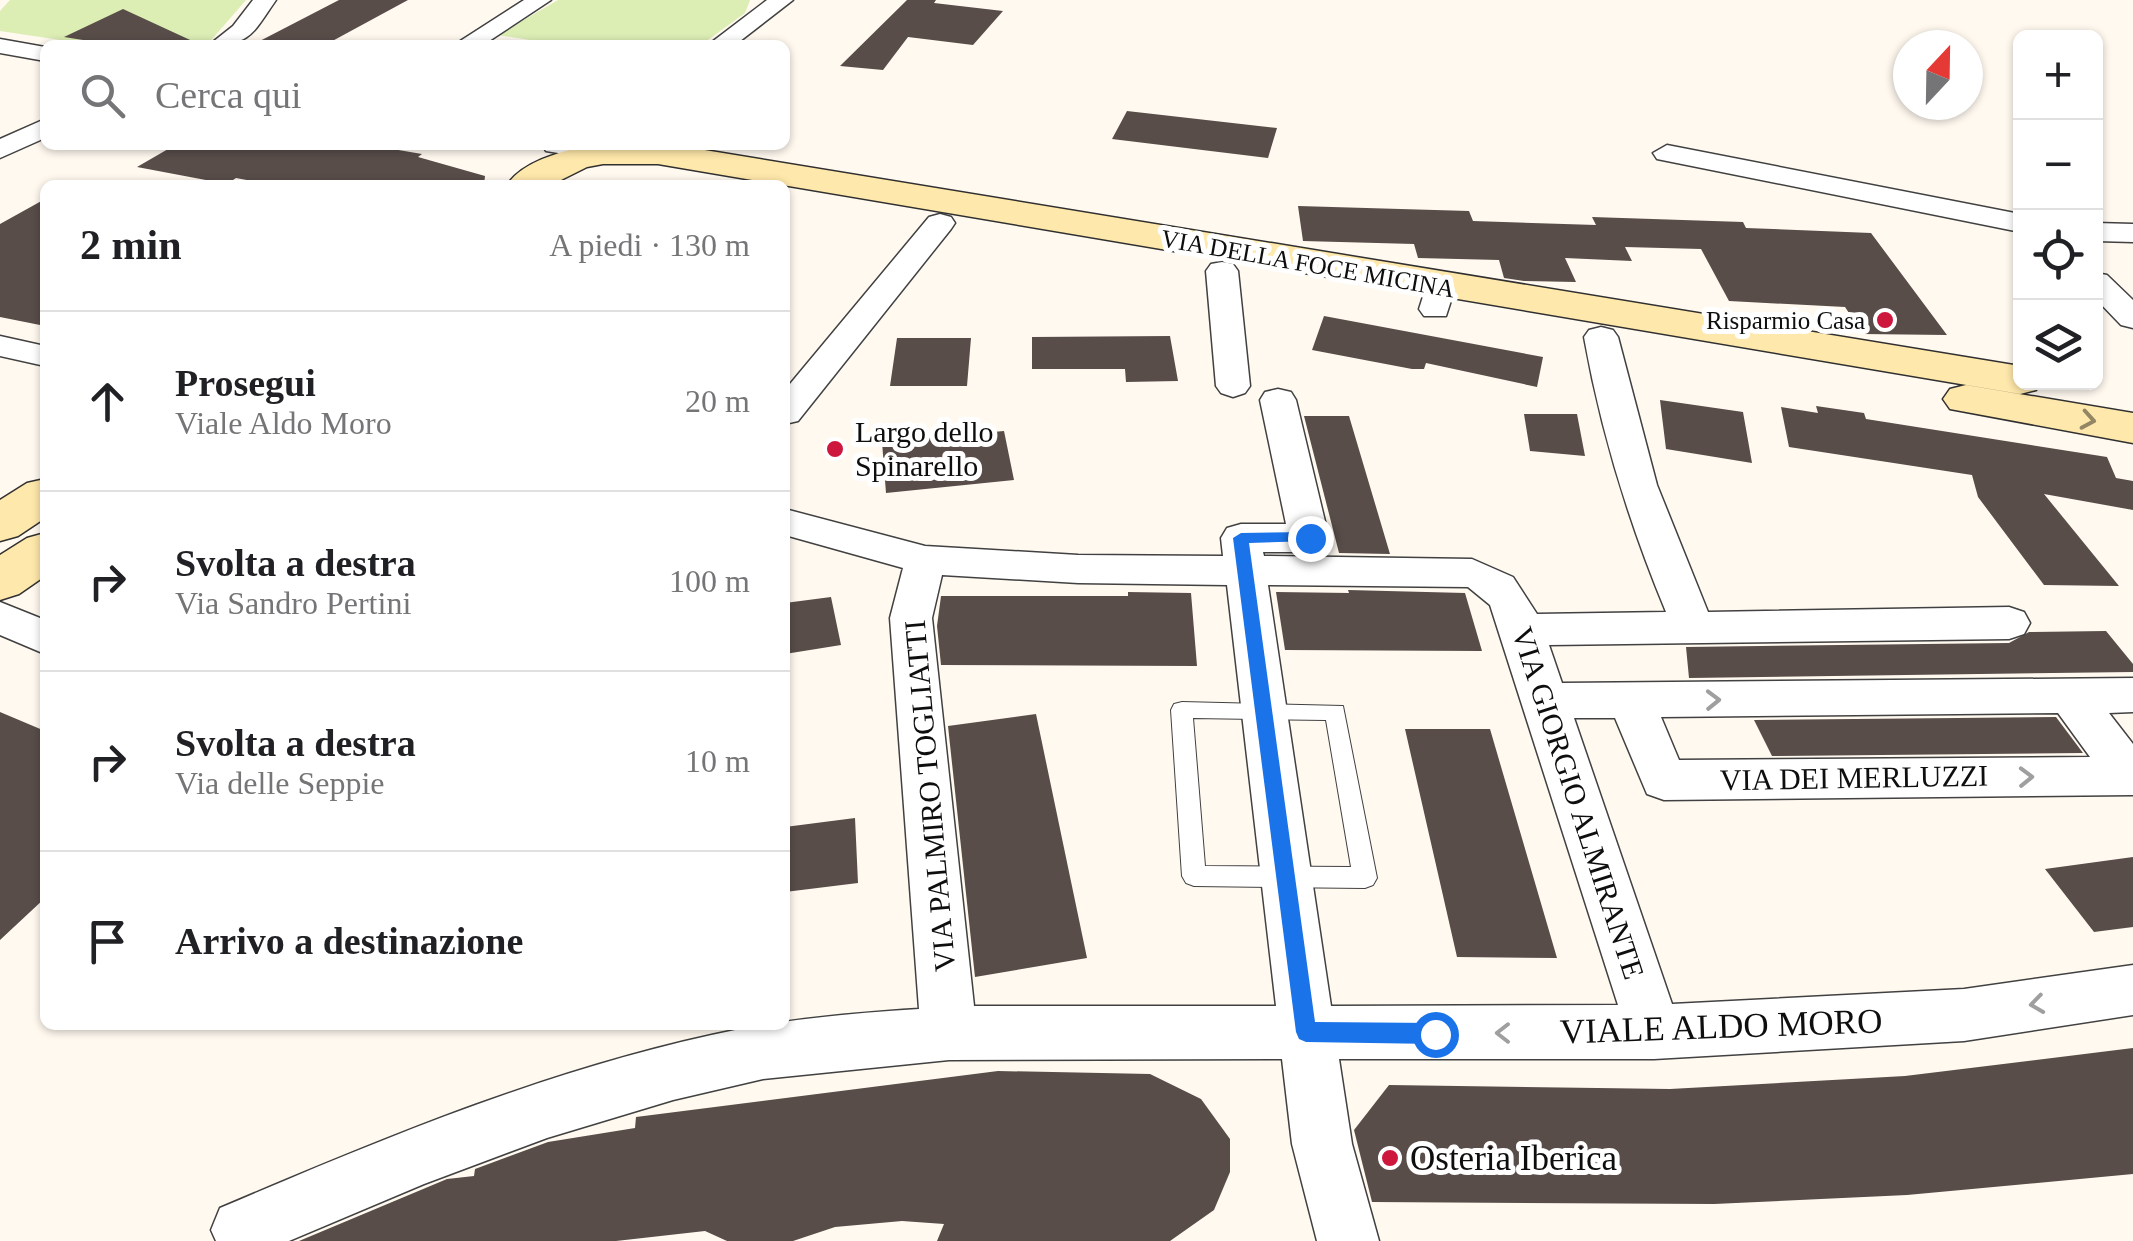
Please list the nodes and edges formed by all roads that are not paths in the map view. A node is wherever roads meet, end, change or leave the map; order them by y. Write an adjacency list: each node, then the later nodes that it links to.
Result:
1 (265, 0): 5 (street)
2 (505, 0): 6 (street)
3 (540, 0): 6 (street)
4 (782, 0): 7 (street)
5 (228, 40)
6 (457, 40)
7 (727, 40)
8 (0, 46): 9 (street)
9 (40, 53)
10 (40, 130): 11 (street)
11 (0, 150)
12 (1667, 153): 17 (street)
13 (584, 157): 14 (street); 15 (street); 23 (street, VIA DELLA FOCE MICINA)
14 (533, 180)
15 (686, 180)
16 (790, 198): 18 (street, VIA DELLA FOCE MICINA)
17 (2013, 222)
18 (940, 223): 21 (street, VIA DELLA FOCE MICINA); 33 (street)
19 (2103, 232): 20 (street)
20 (2133, 233)
21 (1222, 272): 23 (street, VIA DELLA FOCE MICINA); 29 (street)
22 (2103, 289): 24 (street)
23 (1438, 297): 25 (street, VIA DELLA FOCE MICINA); 28 (street, VIA DELLA FOCE MICINA)
24 (2133, 318)
25 (1602, 337): 34 (street, VIA DELLA FOCE MICINA, one-way to 34); 44 (street)
26 (0, 346): 27 (street)
27 (40, 355)
28 (2013, 379)
29 (1233, 386)
30 (2085, 390): 31 (street)
31 (2133, 398)
32 (1278, 400): 40 (street)
33 (790, 407)
34 (2133, 428)
35 (40, 497): 37 (street)
36 (790, 523): 39 (street)
37 (0, 524)
38 (40, 554): 41 (street)
39 (925, 560): 40 (street); 57 (street, VIA PALMIRO TOGLIATTI)
40 (1244, 571): 45 (street, VIA GIORGIO ALMIRANTE); 51 (street)
41 (0, 581)
42 (0, 618): 46 (street)
43 (2010, 623): 44 (street)
44 (1693, 627): 45 (street)
45 (1522, 630): 50 (street, VIA GIORGIO ALMIRANTE)
46 (40, 636)
47 (2133, 695): 48 (street)
48 (2070, 696): 49 (street, one-way to 48); 52 (street, VIA DEI MERLUZZI)
49 (1631, 701): 50 (street); 52 (street, VIA DEI MERLUZZI, one-way to 52)
50 (1546, 702): 56 (street, VIA GIORGIO ALMIRANTE)
51 (1263, 711): 53 (street); 53 (lane); 53 (lane)
52 (2132, 776)
53 (1286, 877): 55 (street)
54 (2133, 990): 56 (street, VIALE ALDO MORO, one-way to 56)
55 (1306, 1032): 56 (street, VIALE ALDO MORO, one-way to 55); 57 (street, VIALE ALDO MORO); 59 (street)
56 (1654, 1032)
57 (949, 1033): 58 (street, VIALE ALDO MORO)
58 (242, 1230)
59 (1348, 1241)

